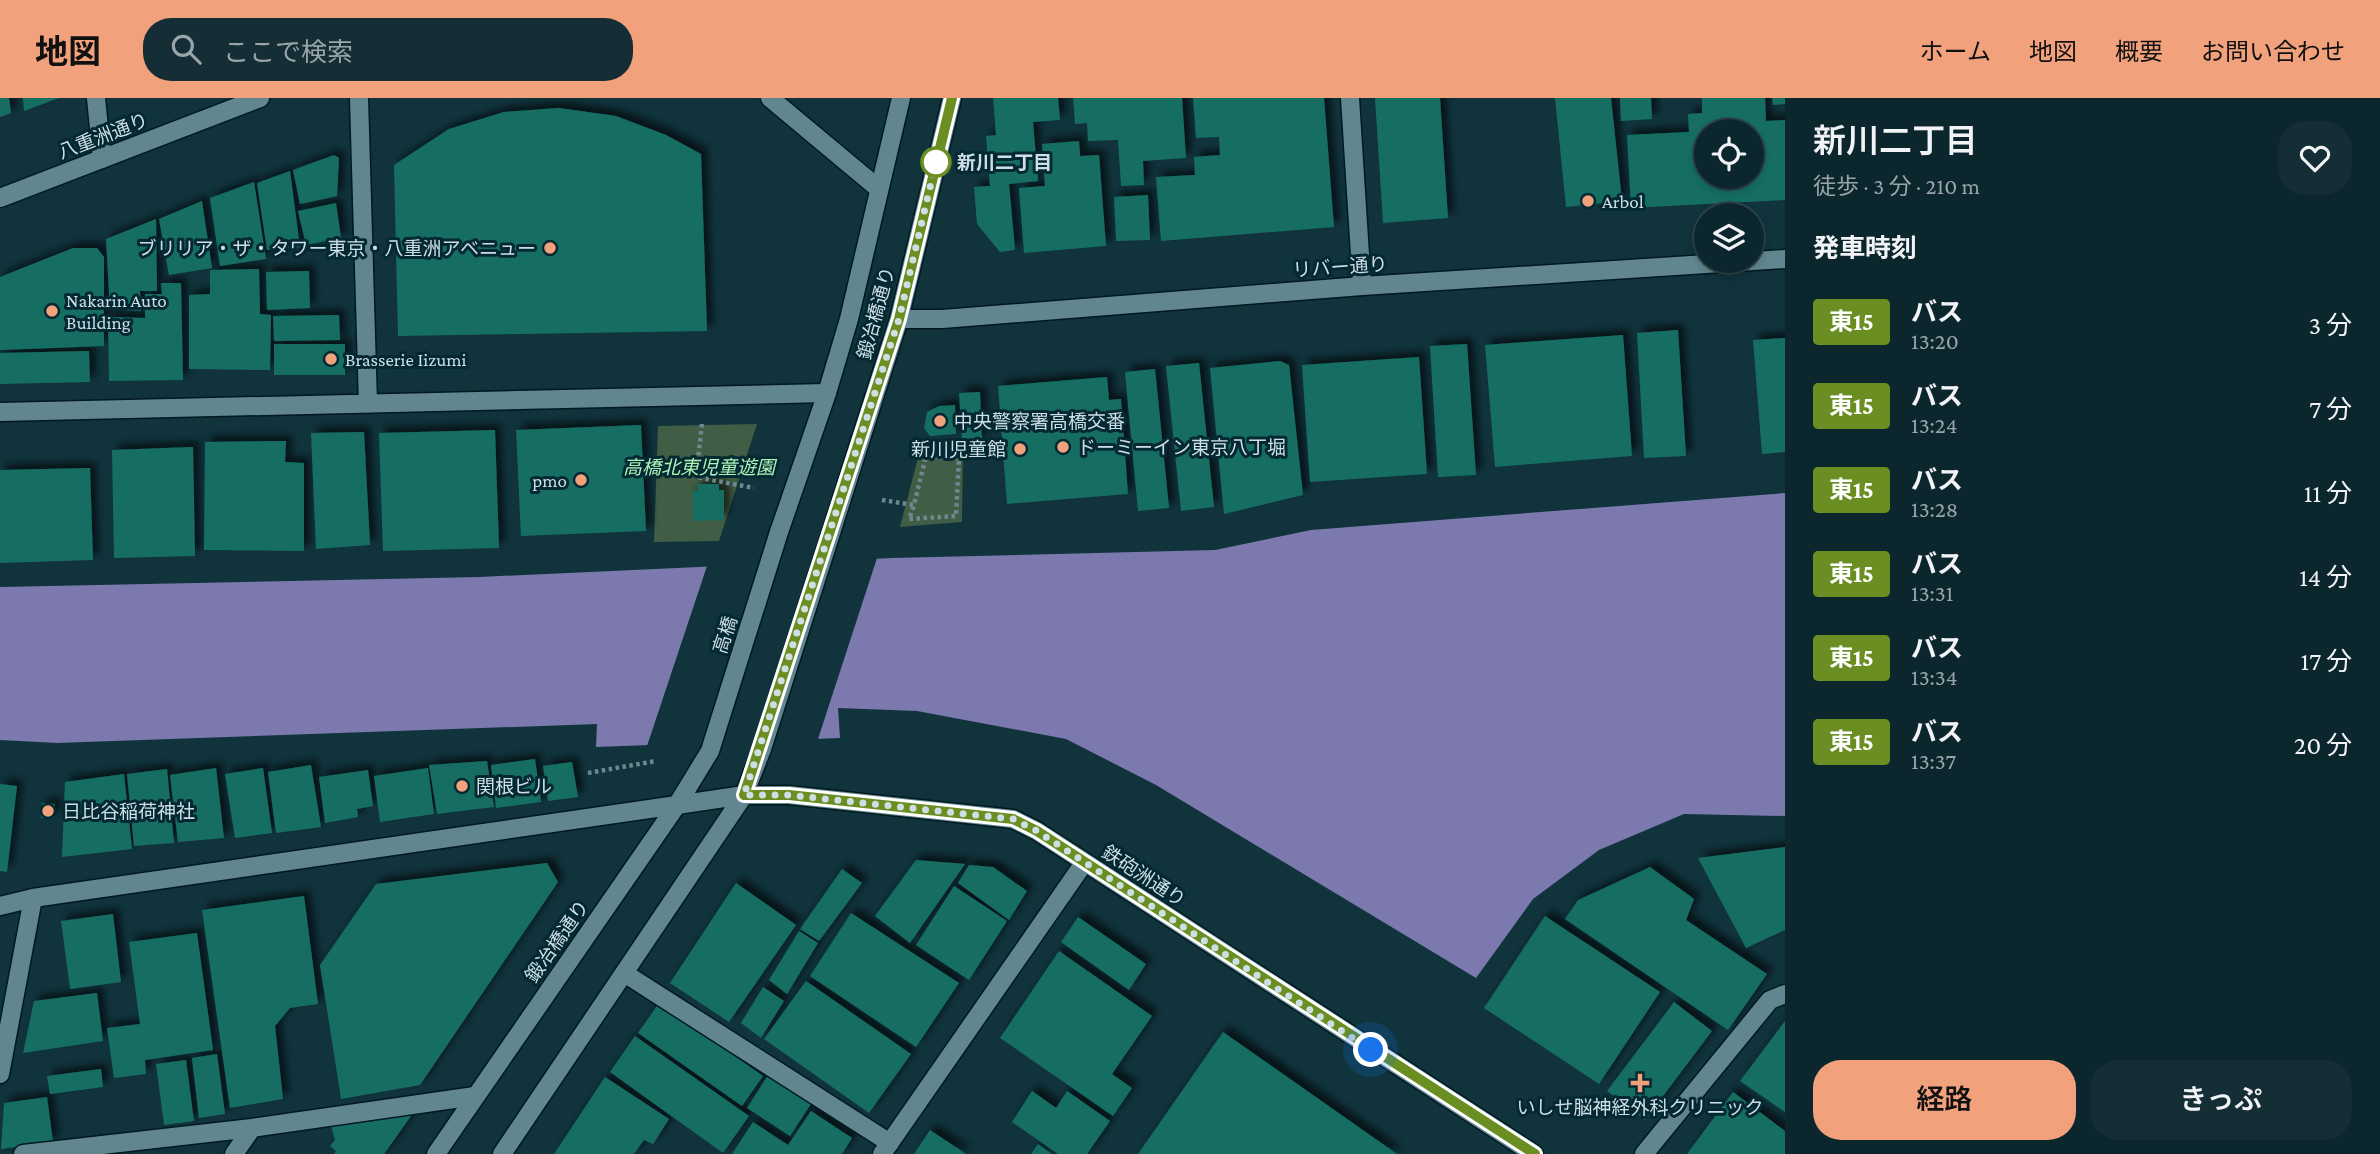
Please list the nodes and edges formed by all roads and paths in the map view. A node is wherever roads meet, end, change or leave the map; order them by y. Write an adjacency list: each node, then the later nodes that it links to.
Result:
1 (96, 98): 8 (street)
2 (260, 98): 8 (street, 八重洲通り)
3 (359, 98): 16 (street)
4 (770, 98): 9 (street)
5 (901, 98): 9 (street, 鍛冶橋通り)
6 (952, 98): 13 (street, 鍛冶橋通り)
7 (1350, 98): 12 (street)
8 (102, 159): 10 (street, 八重洲通り)
9 (879, 189): 14 (street, 鍛冶橋通り)
10 (0, 198)
11 (1785, 259): 12 (street, リバー通り)
12 (1362, 286): 13 (street, リバー通り)
13 (899, 319): 25 (street, 鍛冶橋通り, bridge)
14 (827, 393): 15 (street); 21 (street, 鍛冶橋通り)
15 (705, 396): 16 (street); 18 (path)
16 (368, 404): 17 (street)
17 (0, 412)
18 (754, 488)
19 (882, 499): 20 (path)
20 (914, 505): 20 (path)
21 (779, 532): 22 (street, 高橋, bridge)
22 (710, 751): 26 (street, 鍛冶橋通り)
23 (656, 761): 24 (path)
24 (588, 773)
25 (744, 795): 26 (street, 鉄砲洲通り); 27 (street, 鉄砲洲通り); 30 (street)
26 (677, 805): 28 (street, 鉄砲洲通り); 33 (street, 鍛冶橋通り)
27 (1084, 863): 35 (street); 40 (street, 鉄砲洲通り)
28 (33, 898): 29 (street, 鉄砲洲通り); 32 (street)
29 (0, 906)
30 (624, 973): 35 (street); 39 (street)
31 (1785, 994): 41 (street)
32 (0, 1074)
33 (475, 1096): 34 (street); 38 (street, 鍛冶橋通り)
34 (251, 1128): 36 (street); 37 (street)
35 (886, 1148)
36 (23, 1154)
37 (234, 1154)
38 (436, 1154)
39 (502, 1154)
40 (1535, 1154)
41 (1644, 1154)

